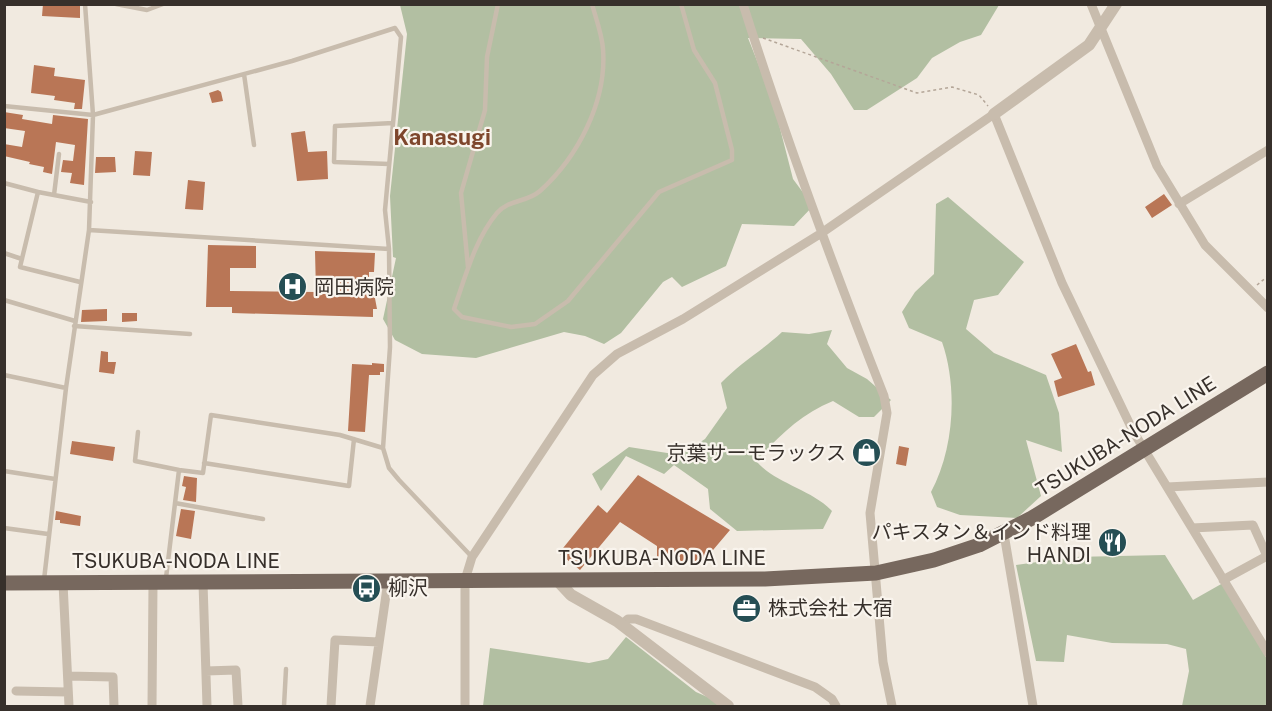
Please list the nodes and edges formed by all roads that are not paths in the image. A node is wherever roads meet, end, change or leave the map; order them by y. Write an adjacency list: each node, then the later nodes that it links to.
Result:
1 (85, 4): 14 (lane)
2 (116, 4): 3 (lane)
3 (164, 4)
4 (498, 4): 30 (lane)
5 (592, 4): 30 (lane)
6 (681, 4): 30 (lane)
7 (743, 4): 26 (street)
8 (1091, 4): 10 (street)
9 (1116, 4): 10 (street)
10 (1100, 29): 13 (street); 24 (street)
11 (244, 74): 14 (lane); 15 (lane); 16 (lane)
12 (4, 106): 14 (lane)
13 (994, 114): 26 (street); 42 (street)
14 (93, 115): 23 (lane)
15 (393, 123): 19 (lane); 19 (lane)
16 (254, 145)
17 (1268, 150): 24 (street)
18 (59, 154): 22 (lane)
19 (389, 164): 27 (lane)
20 (4, 183): 21 (lane)
21 (38, 192): 22 (lane); 29 (lane)
22 (54, 195): 23 (lane)
23 (91, 202): 25 (lane)
24 (1179, 204): 33 (street)
25 (89, 230): 27 (lane); 31 (lane)
26 (820, 234): 55 (street); 56 (street)
27 (389, 249): 41 (lane)
28 (4, 253): 29 (lane)
29 (22, 258): 31 (lane)
30 (468, 269)
31 (80, 282): 34 (lane)
32 (4, 300): 34 (lane)
33 (1268, 308)
34 (74, 323): 35 (lane); 38 (lane)
35 (190, 334)
36 (1268, 373): 42 (main road, TSUKUBA-NODA LINE)
37 (4, 375): 38 (lane)
38 (66, 388): 46 (lane)
39 (138, 432): 44 (lane)
40 (354, 439): 41 (lane); 43 (lane); 43 (lane)
41 (383, 448): 55 (lane)
42 (1144, 449): 48 (street); 54 (main road, TSUKUBA-NODA LINE)
43 (204, 463): 44 (lane)
44 (179, 470): 49 (lane)
45 (4, 471): 46 (lane)
46 (55, 479): 53 (lane)
47 (1268, 482): 48 (street)
48 (1167, 487): 52 (street)
49 (175, 503): 50 (lane); 65 (lane)
50 (263, 519)
51 (4, 528): 53 (lane)
52 (1192, 528): 59 (street); 59 (street)
53 (48, 534): 61 (lane)
54 (1004, 534): 56 (main road, TSUKUBA-NODA LINE); 86 (street)
55 (472, 557): 58 (street)
56 (876, 573): 57 (main road, TSUKUBA-NODA LINE); 85 (street)
57 (556, 579): 58 (main road, TSUKUBA-NODA LINE); 66 (street)
58 (465, 580): 60 (main road, TSUKUBA-NODA LINE); 82 (street)
59 (1223, 580): 68 (street)
60 (388, 581): 64 (main road, TSUKUBA-NODA LINE); 67 (street)
61 (44, 582): 62 (main road, TSUKUBA-NODA LINE); 63 (main road, TSUKUBA-NODA LINE)
62 (4, 583)
63 (63, 583): 65 (main road, TSUKUBA-NODA LINE); 71 (street)
64 (203, 583): 65 (main road, TSUKUBA-NODA LINE); 70 (street)
65 (159, 584): 76 (street)
66 (622, 624): 83 (street); 84 (street)
67 (379, 642): 80 (street); 81 (street)
68 (1268, 653)
69 (286, 669): 79 (lane)
70 (206, 671): 77 (street); 78 (street)
71 (68, 676): 73 (street); 75 (street)
72 (16, 691): 73 (street)
73 (69, 692): 74 (street)
74 (69, 706)
75 (114, 706)
76 (152, 706)
77 (207, 706)
78 (238, 706)
79 (284, 706)
80 (331, 706)
81 (370, 706)
82 (465, 706)
83 (728, 706)
84 (836, 706)
85 (892, 706)
86 (1033, 706)

